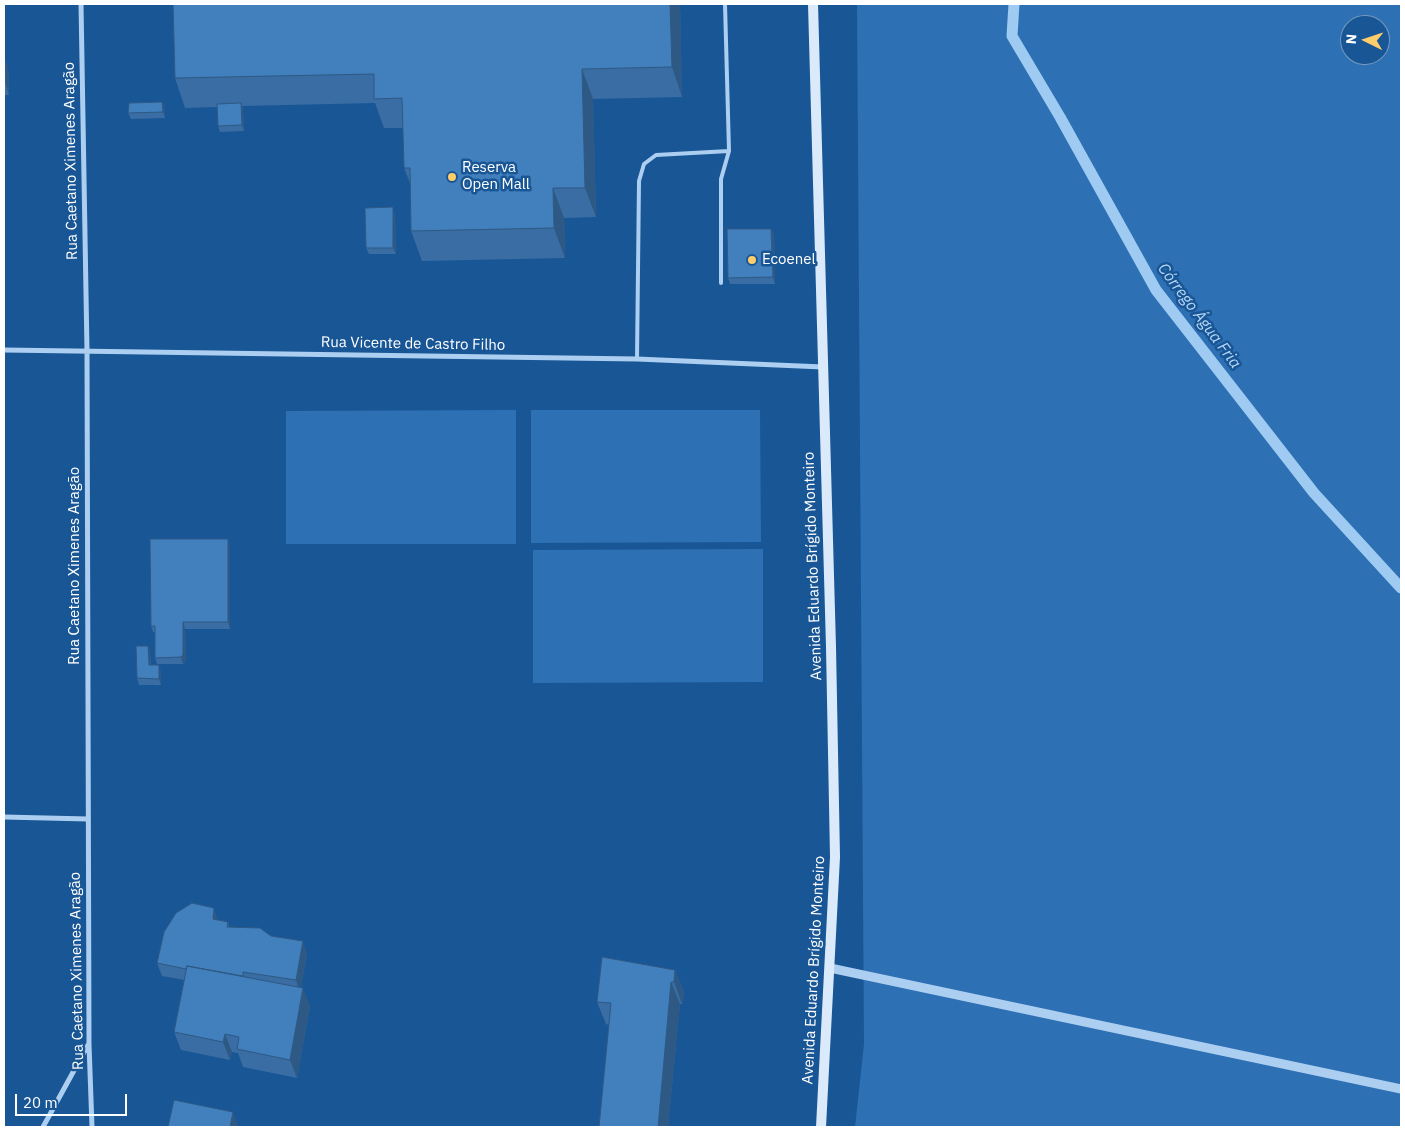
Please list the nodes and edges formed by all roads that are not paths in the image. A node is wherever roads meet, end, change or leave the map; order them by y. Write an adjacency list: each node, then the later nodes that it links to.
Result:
1 (81, 4): 7 (street, Rua Caetano Ximenes Aragão)
2 (725, 4): 4 (lane)
3 (813, 4): 9 (main road, Avenida Eduardo Brígido Monteiro)
4 (729, 151): 5 (lane); 8 (lane)
5 (721, 283)
6 (4, 350): 7 (street, Rua Vicente de Castro Filho)
7 (87, 351): 8 (street, Rua Vicente de Castro Filho); 11 (street, Rua Caetano Ximenes Aragão)
8 (637, 360): 9 (street, Rua Vicente de Castro Filho)
9 (823, 367): 12 (main road, Avenida Eduardo Brígido Monteiro)
10 (4, 817): 11 (street)
11 (88, 820): 13 (street, Rua Caetano Ximenes Aragão)
12 (830, 968): 14 (street); 17 (main road, Avenida Eduardo Brígido Monteiro)
13 (89, 1044): 15 (street); 16 (street, Rua Caetano Ximenes Aragão)
14 (1401, 1089)
15 (43, 1127)
16 (92, 1127)
17 (821, 1127)

